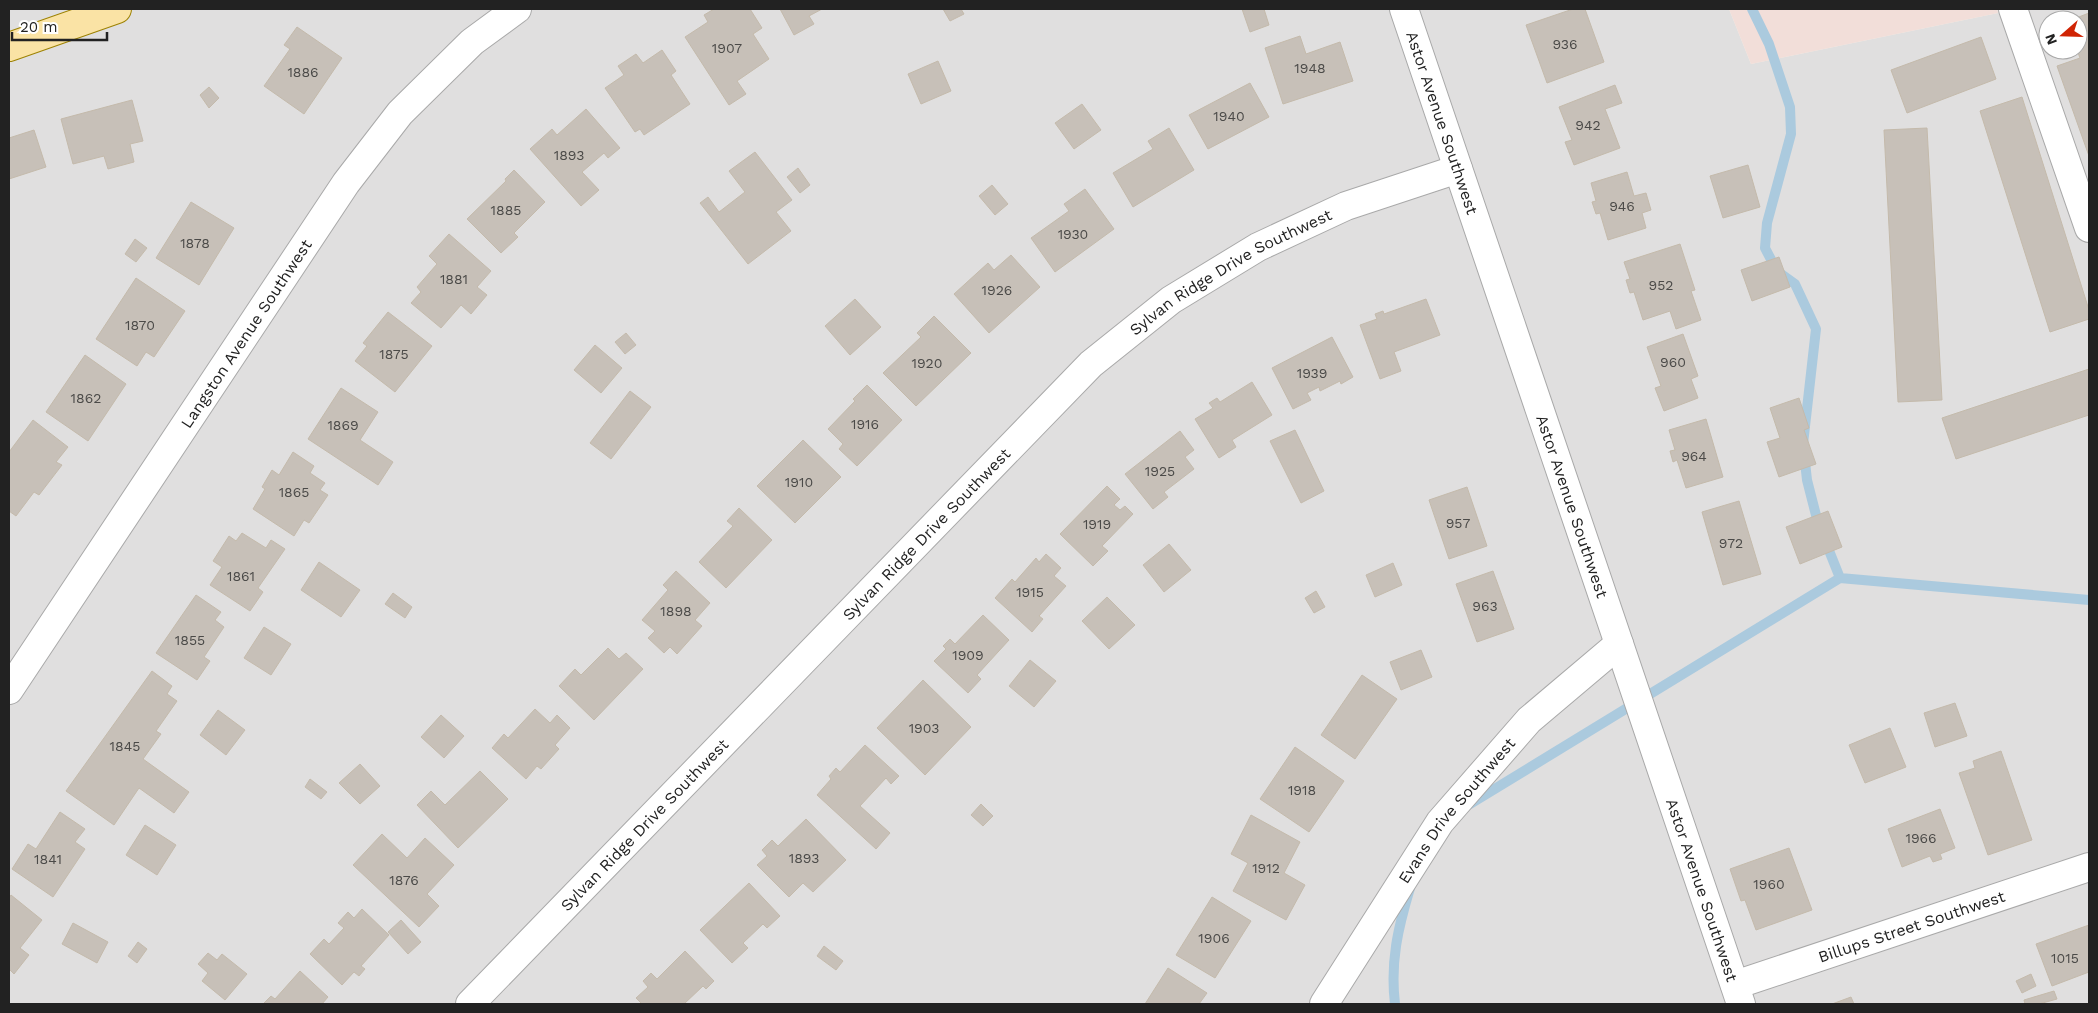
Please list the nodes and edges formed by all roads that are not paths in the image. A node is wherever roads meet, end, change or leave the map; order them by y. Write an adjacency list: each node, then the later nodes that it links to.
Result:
1 (117, 9): 5 (main road)
2 (517, 9): 9 (street, Langston Avenue Southwest)
3 (1404, 9): 6 (street, Astor Avenue Southwest)
4 (2013, 9): 7 (street)
5 (9, 47)
6 (1458, 169): 8 (street, Astor Avenue Southwest); 12 (street, Sylvan Ridge Drive Southwest)
7 (2089, 228)
8 (1619, 644): 11 (street, Astor Avenue Southwest); 13 (street, Evans Drive Southwest)
9 (9, 690)
10 (2089, 867): 11 (street, Billups Street Southwest)
11 (1738, 994)
12 (470, 1004)
13 (1324, 1004)

